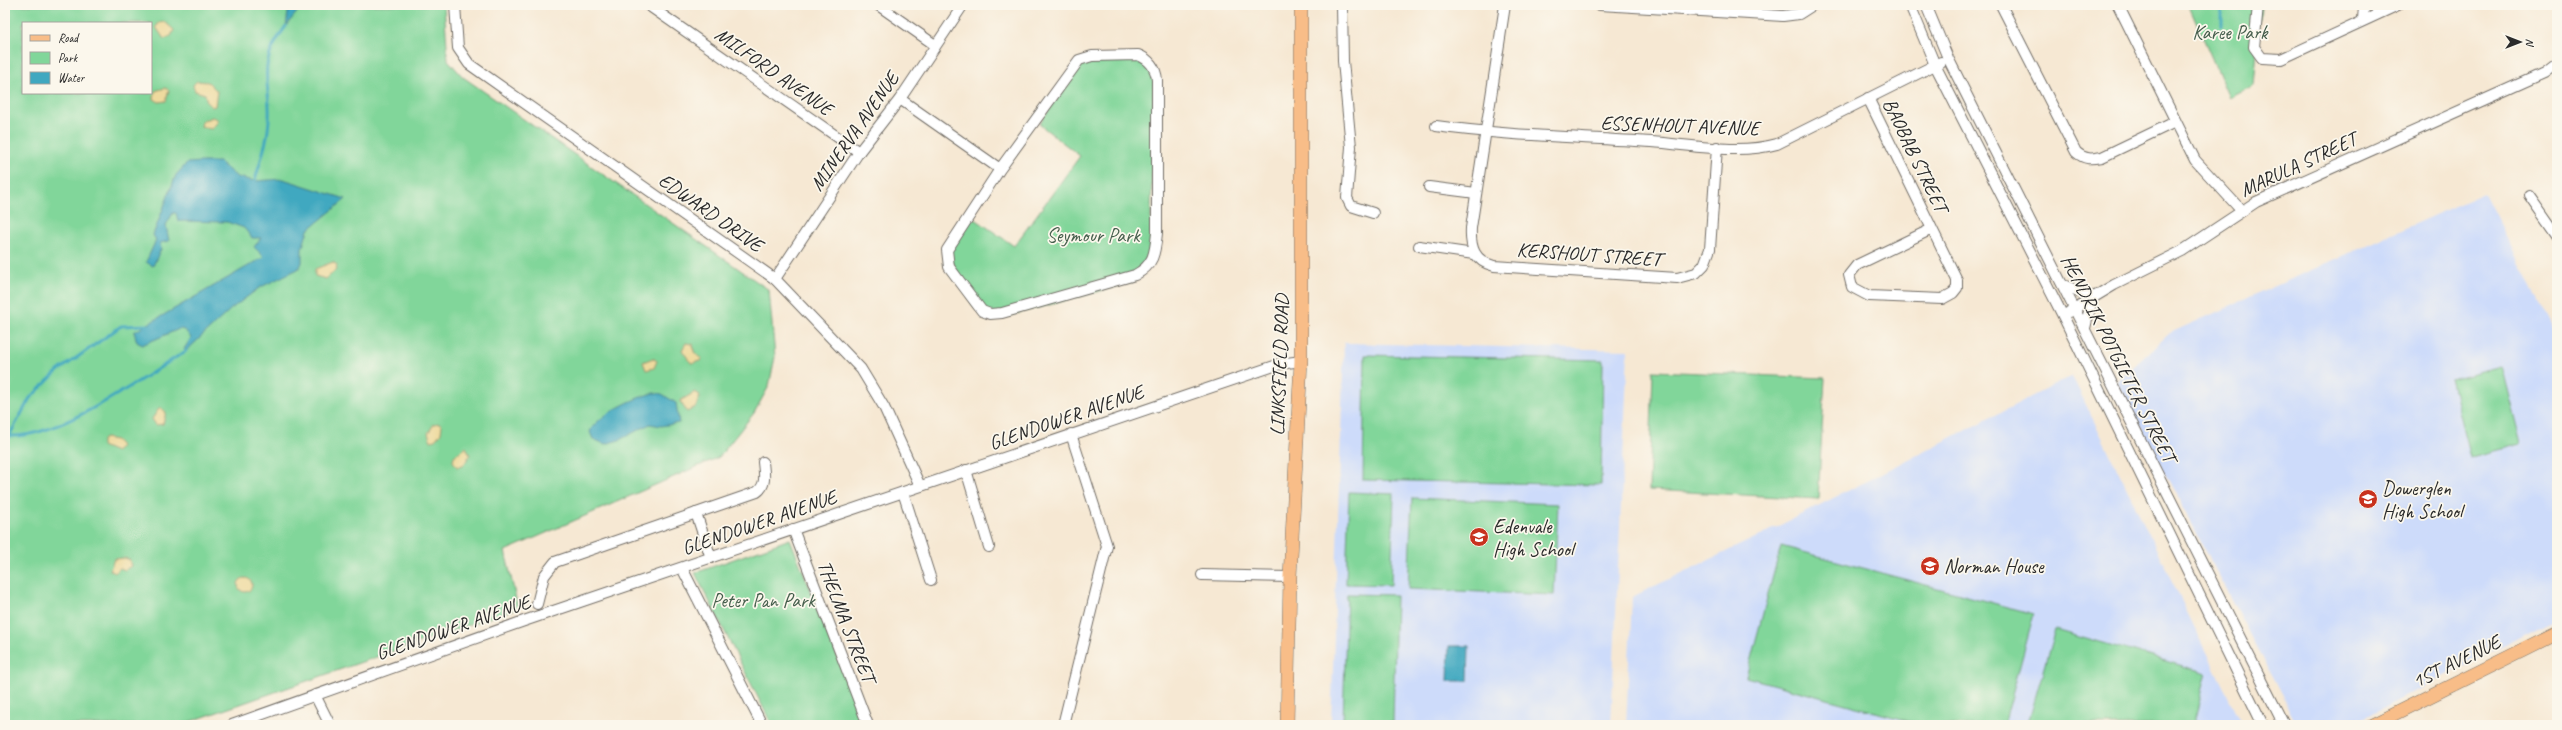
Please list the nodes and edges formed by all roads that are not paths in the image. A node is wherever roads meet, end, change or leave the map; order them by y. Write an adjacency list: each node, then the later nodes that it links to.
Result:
1 (455, 5): 39 (street, EDWARD DRIVE)
2 (648, 5): 28 (street, MILFORD AVENUE)
3 (878, 5): 18 (street)
4 (963, 5): 18 (street, MINERVA AVENUE)
5 (1301, 5): 45 (main road, LINKSFIELD ROAD)
6 (1342, 5): 34 (street)
7 (1504, 5): 26 (street)
8 (1600, 5): 9 (street)
9 (1813, 5)
10 (1910, 5): 21 (street, HENDRIK POTGIETER STREET)
11 (1926, 5): 19 (street, HENDRIK POTGIETER STREET)
12 (2001, 5): 24 (street)
13 (2118, 5): 24 (street)
14 (2258, 5): 17 (street)
15 (2364, 5): 17 (street)
16 (2398, 5): 17 (street)
17 (2363, 20)
18 (935, 45): 23 (street, MINERVA AVENUE)
19 (1948, 58): 21 (street, ESSENHOUT AVENUE); 40 (street, HENDRIK POTGIETER STREET)
20 (2557, 63): 33 (street, MARULA STREET)
21 (1935, 65): 22 (street, ESSENHOUT AVENUE); 43 (street, HENDRIK POTGIETER STREET)
22 (1868, 98): 27 (street, ESSENHOUT AVENUE); 35 (street, BAOBAB STREET)
23 (900, 99): 28 (street, MINERVA AVENUE); 29 (street)
24 (2175, 122): 33 (street)
25 (1436, 126): 26 (street, ESSENHOUT AVENUE)
26 (1487, 133): 27 (street, ESSENHOUT AVENUE); 31 (street)
27 (1717, 147): 38 (street, KERSHOUT STREET)
28 (859, 152): 39 (street, MINERVA AVENUE)
29 (1000, 169): 29 (street)
30 (1429, 187): 31 (street)
31 (1476, 193): 38 (street)
32 (2529, 195): 36 (street)
33 (2241, 210): 41 (street, MARULA STREET)
34 (1373, 212)
35 (1932, 229): 35 (street, BAOBAB STREET)
36 (2557, 235)
37 (1419, 246): 38 (street)
38 (1474, 254)
39 (775, 279): 49 (street, EDWARD DRIVE)
40 (2063, 285): 41 (street); 42 (street, HENDRIK POTGIETER STREET)
41 (2093, 298): 42 (street, MARULA STREET); 44 (street)
42 (2075, 309): 43 (street, MARULA STREET); 44 (street, HENDRIK POTGIETER STREET)
43 (2062, 316): 61 (street, HENDRIK POTGIETER STREET)
44 (2085, 328): 60 (street, HENDRIK POTGIETER STREET)
45 (1301, 361): 46 (street, GLENDOWER AVENUE); 57 (main road, LINKSFIELD ROAD)
46 (1071, 434): 48 (street, GLENDOWER AVENUE); 68 (street)
47 (763, 462): 51 (street)
48 (966, 470): 49 (street, GLENDOWER AVENUE); 53 (street)
49 (920, 486): 50 (street, GLENDOWER AVENUE)
50 (903, 492): 52 (street, GLENDOWER AVENUE); 58 (street)
51 (696, 513): 54 (street); 59 (street)
52 (793, 529): 54 (street, GLENDOWER AVENUE); 67 (street, THELMA STREET)
53 (989, 547)
54 (711, 558): 55 (street, GLENDOWER AVENUE)
55 (682, 568): 63 (street, GLENDOWER AVENUE); 66 (street)
56 (1202, 575): 57 (street)
57 (1290, 577): 69 (main road, LINKSFIELD ROAD)
58 (931, 580)
59 (537, 604)
60 (2230, 618): 61 (street); 71 (street, HENDRIK POTGIETER STREET)
61 (2215, 626): 70 (street, HENDRIK POTGIETER STREET)
62 (2557, 633): 72 (main road, 1ST AVENUE)
63 (315, 696): 64 (street, GLENDOWER AVENUE); 65 (street)
64 (232, 725)
65 (330, 725)
66 (762, 725)
67 (868, 725)
68 (1063, 725)
69 (1287, 725)
70 (2263, 725)
71 (2284, 725)
72 (2372, 725)

